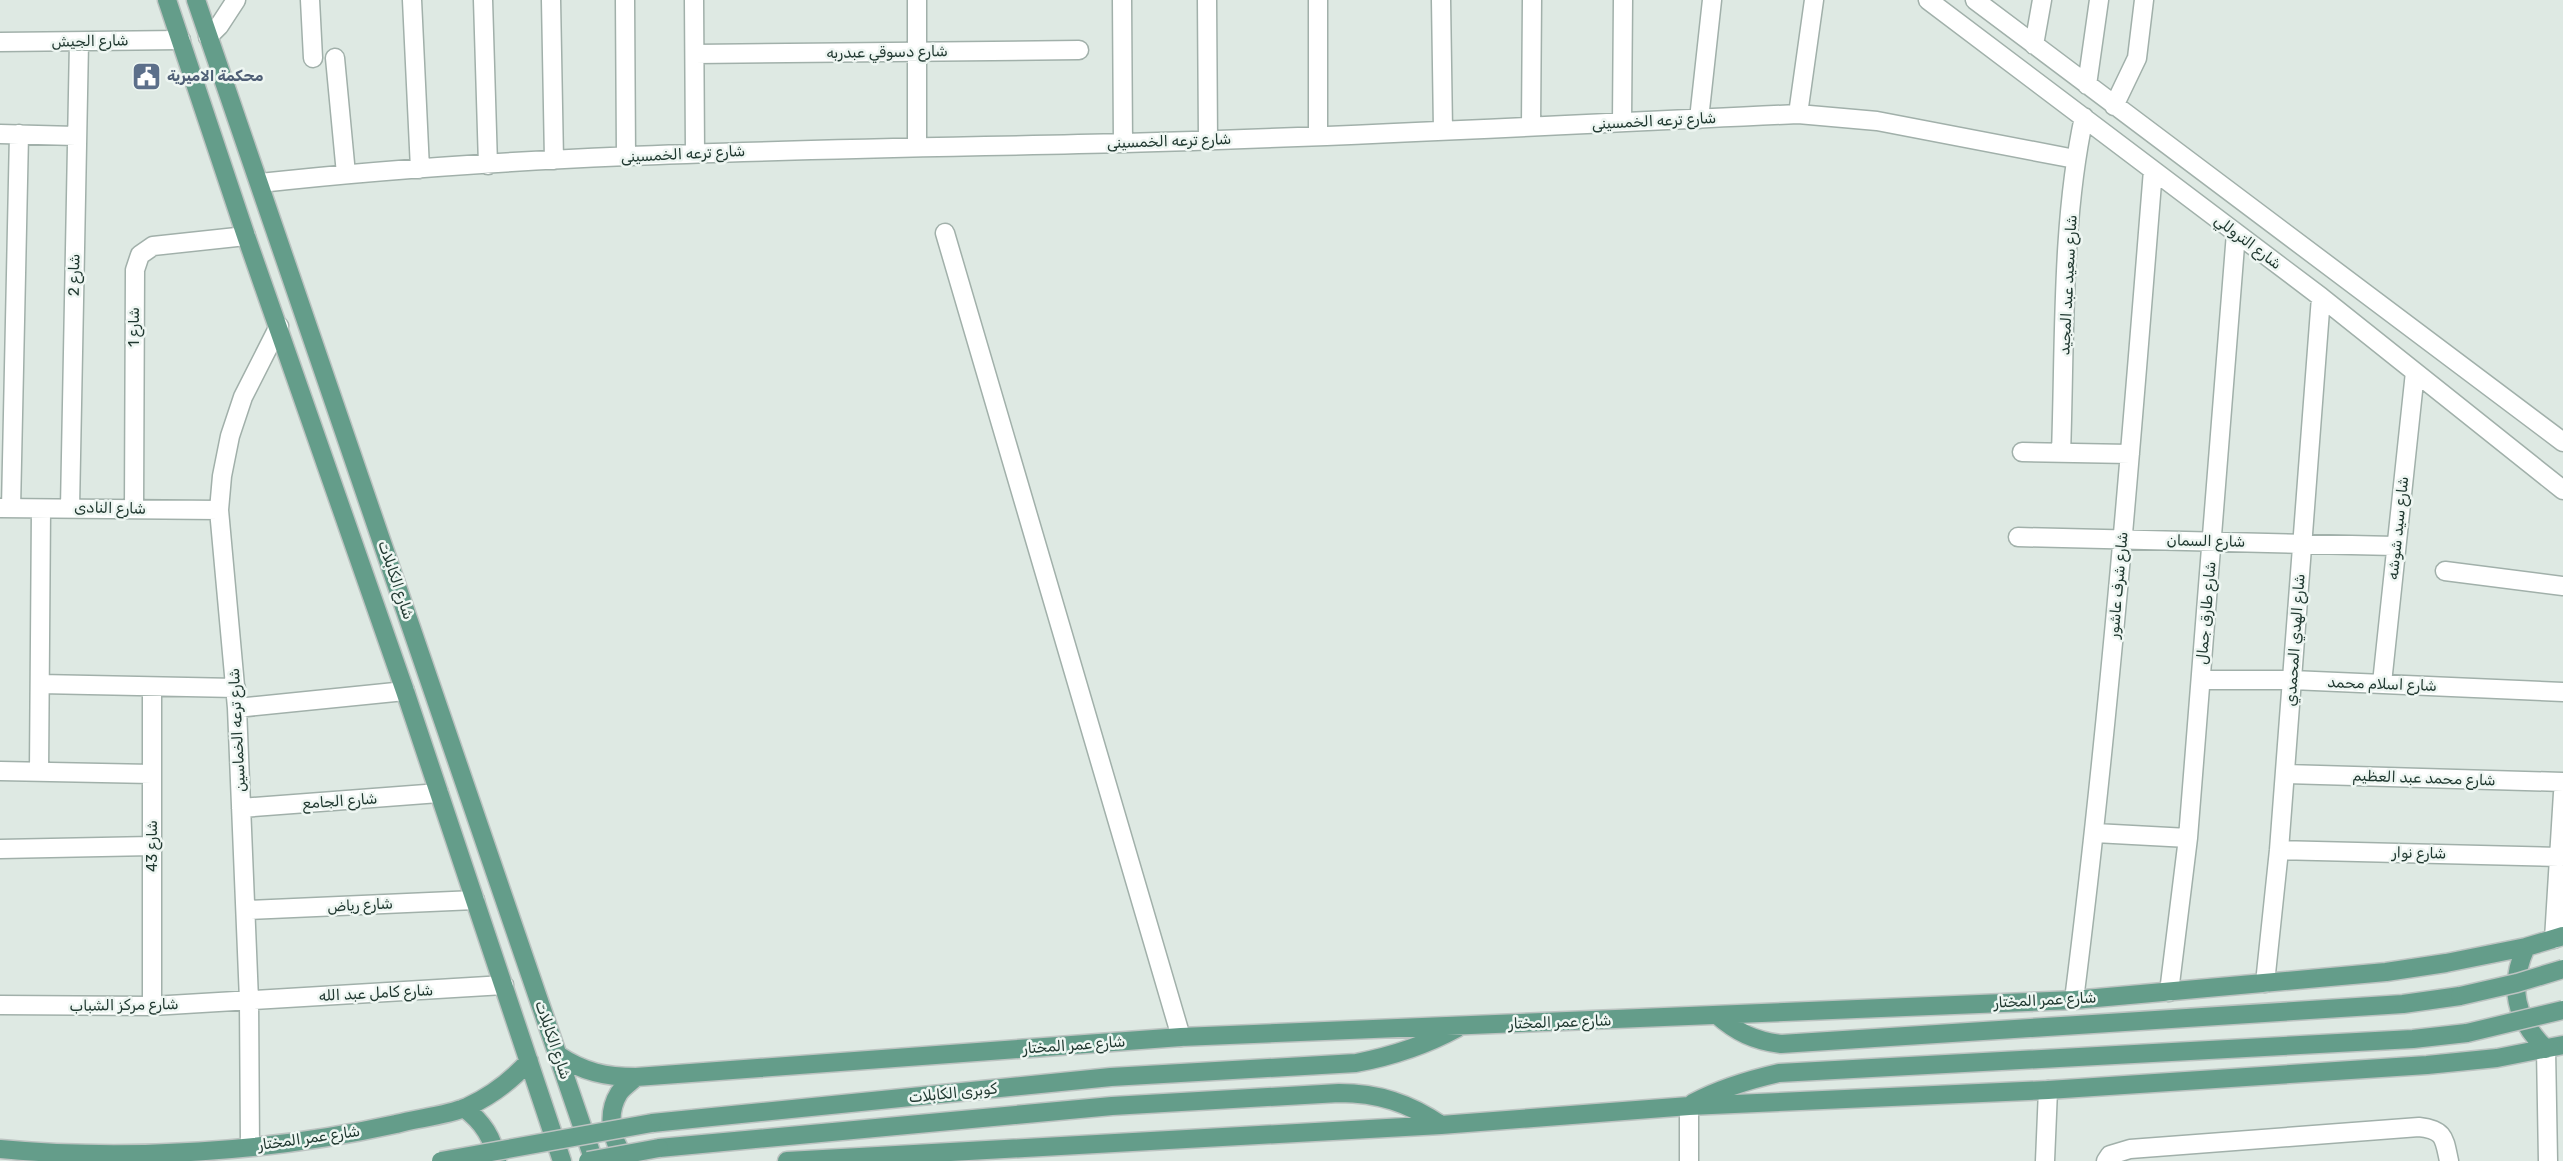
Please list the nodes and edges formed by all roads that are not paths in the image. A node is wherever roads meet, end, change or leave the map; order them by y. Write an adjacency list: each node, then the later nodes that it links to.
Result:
1 (167, 0): 25 (main road, شارع الكابلات)
2 (196, 0): 24 (main road, شارع الكابلات)
3 (236, 0): 24 (street)
4 (310, 0): 32 (street)
5 (412, 0): 54 (street)
6 (483, 0): 53 (street)
7 (551, 0): 52 (street)
8 (625, 0): 50 (street)
9 (694, 0): 31 (street)
10 (917, 0): 30 (street)
11 (1122, 0): 47 (street)
12 (1207, 0): 46 (street)
13 (1318, 0): 45 (street)
14 (1441, 0): 41 (street)
15 (1532, 0): 40 (street)
16 (1623, 0): 39 (street)
17 (1712, 0): 38 (street)
18 (1814, 0): 36 (street)
19 (1928, 0): 37 (street, شارع التروللي)
20 (1975, 0): 28 (street, شارع التروللي)
21 (2042, 0): 28 (street)
22 (2099, 0): 34 (street)
23 (2144, 0): 35 (street)
24 (208, 37): 57 (main road, شارع الكابلات)
25 (181, 40): 27 (street, شارع الجيش); 60 (main road, شارع الكابلات)
26 (0, 42): 27 (street, شارع الجيش)
27 (79, 42): 44 (street, شارع 2)
28 (2034, 45): 34 (street, شارع التروللي)
29 (1079, 50): 30 (street, شارع دسوقي عبدربه)
30 (917, 52): 31 (street, شارع دسوقي عبدربه); 48 (street)
31 (695, 54): 49 (street)
32 (313, 58)
33 (335, 58): 56 (street)
34 (2087, 85): 35 (street, شارع التروللي)
35 (2115, 106): 62 (street, شارع التروللي)
36 (1798, 114): 38 (street, شارع ترعه الخمسينى); 51 (street, شارع ترعه الخمسينى)
37 (2084, 117): 51 (street, شارع سعيد عبد المجيد); 55 (street, شارع التروللي)
38 (1699, 119): 39 (street, شارع ترعه الخمسينى)
39 (1622, 122): 40 (street, شارع ترعه الخمسينى)
40 (1531, 126): 41 (street, شارع ترعه الخمسينى)
41 (1443, 130): 45 (street, شارع ترعه الخمسينى)
42 (0, 134): 43 (street)
43 (19, 134): 44 (street); 71 (street)
44 (76, 136): 73 (street, شارع 2)
45 (1318, 136): 46 (street, شارع ترعه الخمسينى)
46 (1208, 140): 47 (street, شارع ترعه الخمسينى)
47 (1123, 143): 48 (street, شارع ترعه الخمسينى)
48 (917, 146): 49 (street, شارع ترعه الخمسينى)
49 (695, 152): 50 (street, شارع ترعه الخمسينى)
50 (626, 156): 52 (street, شارع ترعه الخمسينى)
51 (2075, 159): 68 (street, شارع سعيد عبد المجيد)
52 (554, 160): 53 (street, شارع ترعه الخمسينى)
53 (488, 165): 54 (street, شارع ترعه الخمسينى)
54 (420, 169): 56 (street, شارع ترعه الخمسينى)
55 (2153, 170): 59 (street, شارع التروللي); 69 (street, شارع شرف عاشور)
56 (346, 174): 57 (street, شارع ترعه الخمسينى)
57 (260, 183): 123 (main road, شارع الكابلات)
58 (945, 233): 121 (street)
59 (2236, 233): 61 (street, شارع التروللي); 78 (street, شارع طارق جمال)
60 (246, 236): 64 (main road, شارع الكابلات); 74 (street, شارع 1)
61 (2321, 297): 63 (street, شارع التروللي); 79 (street, شارع الهدي المحمدي)
62 (2370, 298): 63 (street); 66 (street, شارع التروللي)
63 (2351, 322): 65 (street, شارع التروللي)
64 (279, 326): 75 (street, شارع ترعه الخماسين); 89 (main road, شارع الكابلات)
65 (2415, 372): 70 (street, شارع التروللي); 80 (street, شارع سيد شوشه)
66 (2563, 442)
67 (2022, 452): 68 (street)
68 (2061, 453): 69 (street)
69 (2130, 454): 77 (street, شارع شرف عاشور)
70 (2563, 490)
71 (5, 508): 72 (street, شارع النادى)
72 (41, 508): 73 (street, شارع النادى); 86 (street)
73 (70, 508): 74 (street, شارع النادى)
74 (134, 508): 75 (street, شارع النادى)
75 (219, 510): 88 (street, شارع ترعه الخماسين)
76 (2018, 537): 77 (street, شارع السمان)
77 (2122, 540): 78 (street, شارع السمان); 100 (street, شارع شرف عاشور)
78 (2212, 542): 79 (street, شارع السمان); 83 (street, شارع طارق جمال)
79 (2301, 543): 80 (street, شارع السمان); 84 (street, شارع الهدي المحمدي)
80 (2395, 546): 85 (street, شارع سيد شوشه)
81 (2445, 571): 82 (street)
82 (2563, 586)
83 (2201, 680): 84 (street, شارع اسلام محمد); 101 (street, شارع طارق جمال)
84 (2292, 680): 85 (street, شارع اسلام محمد); 95 (street, شارع الهدي المحمدي)
85 (2382, 683): 90 (street, شارع اسلام محمد)
86 (40, 684): 87 (street); 93 (street)
87 (152, 687): 88 (street); 94 (street, شارع 43)
88 (236, 688): 91 (street, شارع ترعه الخماسين)
89 (405, 691): 91 (street); 97 (main road, شارع الكابلات)
90 (2563, 692)
91 (237, 708): 99 (street, شارع ترعه الخماسين)
92 (0, 771): 93 (street)
93 (39, 772): 94 (street)
94 (152, 774): 102 (street, شارع 43)
95 (2285, 774): 96 (street, شارع محمد عبد العظيم); 104 (street, شارع الهدي المحمدي)
96 (2563, 782)
97 (440, 794): 99 (street, شارع الجامع); 106 (main road, شارع الكابلات)
98 (2563, 796): 105 (street)
99 (241, 808): 107 (street, شارع ترعه الخماسين)
100 (2095, 833): 101 (street); 115 (street, شارع شرف عاشور)
101 (2188, 838): 113 (street, شارع طارق جمال)
102 (152, 846): 103 (street); 117 (street, شارع 43)
103 (0, 849)
104 (2279, 850): 105 (street, شارع نوار); 111 (street, شارع الهدي المحمدي)
105 (2559, 857): 108 (street)
106 (475, 900): 107 (street, شارع رياض); 112 (main road, شارع الكابلات)
107 (246, 910): 114 (street, شارع ترعه الخماسين)
108 (2558, 938): 109 (main road, شارع عمر المختار)
109 (2526, 947): 111 (main road, شارع عمر المختار); 122 (main road)
110 (2563, 969): 119 (main road, bridge)
111 (2265, 983): 113 (main road, شارع عمر المختار)
112 (504, 985): 114 (street, شارع كامل عبد الله); 124 (main road, شارع الكابلات)
113 (2169, 992): 115 (main road, شارع عمر المختار)
114 (249, 1000): 117 (street, شارع مركز الشباب); 130 (street, شارع ترعه الخماسين)
115 (2074, 1000): 119 (main road, شارع عمر المختار)
116 (0, 1005): 117 (street, شارع مركز الشباب)
117 (152, 1006)
118 (2563, 1010): 127 (main road, bridge)
119 (1717, 1015): 120 (main road, شارع عمر المختار)
120 (1461, 1026): 121 (main road, شارع عمر المختار); 132 (main road, كوبرى الكابلات, bridge)
121 (1180, 1037): 125 (main road, شارع عمر المختار)
122 (2554, 1047): 126 (main road); 143 (street)
123 (558, 1055): 125 (main road, شارع عمر المختار); 136 (main road, شارع الكابلات)
124 (529, 1061): 128 (main road, شارع عمر المختار); 134 (main road, شارع الكابلات)
125 (636, 1077): 137 (main road)
126 (2048, 1089): 127 (main road); 140 (street)
127 (1689, 1106): 129 (main road); 139 (street)
128 (464, 1108): 130 (main road, شارع عمر المختار); 133 (main road)
129 (1442, 1125): 135 (main road, كوبرى الكابلات, bridge); 138 (main road)
130 (250, 1146): 131 (main road, شارع عمر المختار)
131 (0, 1149)
132 (441, 1161)
133 (497, 1161)
134 (562, 1161)
135 (588, 1161)
136 (594, 1161)
137 (632, 1161)
138 (787, 1161)
139 (1689, 1161)
140 (2045, 1161)
141 (2106, 1161): 142 (street)
142 (2449, 1161)
143 (2548, 1161)

